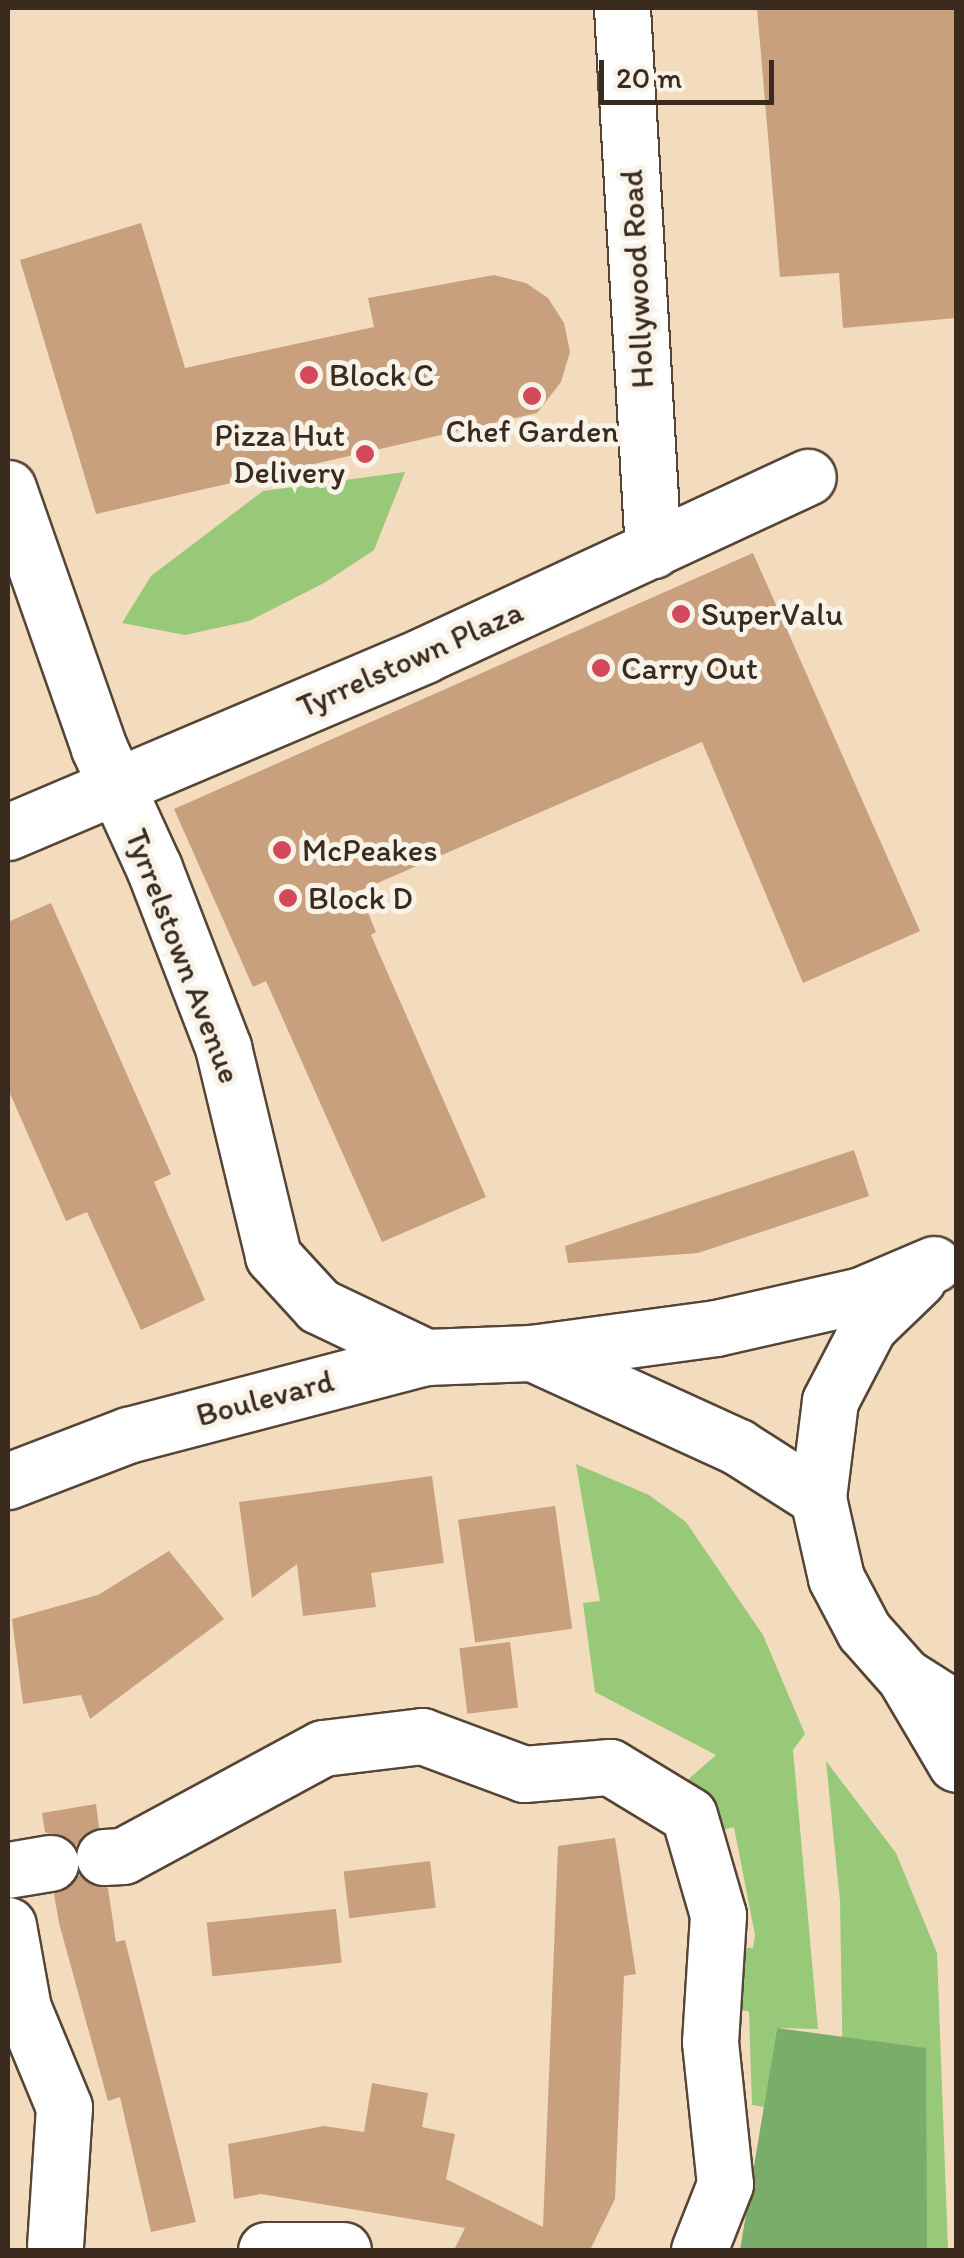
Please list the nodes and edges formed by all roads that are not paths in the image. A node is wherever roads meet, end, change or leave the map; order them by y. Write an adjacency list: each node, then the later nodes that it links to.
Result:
1 (622, 8): 4 (street, Hollywood Road)
2 (808, 477): 4 (street, Tyrrelstown Plaza)
3 (8, 488): 5 (street, Tyrrelstown Avenue)
4 (653, 550): 5 (street, Tyrrelstown Plaza)
5 (116, 785): 6 (street, Tyrrelstown Plaza); 9 (street, Tyrrelstown Avenue)
6 (8, 832)
7 (945, 1258): 8 (street, Boulevard); 11 (street)
8 (532, 1353): 9 (street, Boulevard); 11 (street, Boulevard)
9 (426, 1356): 10 (street, Boulevard)
10 (8, 1481)
11 (818, 1498): 12 (street)
12 (904, 1676): 13 (street); 14 (street)
13 (956, 1709)
14 (956, 1764)
15 (104, 1858): 20 (street)
16 (8, 1924): 17 (street)
17 (50, 2249)
18 (266, 2250): 19 (street)
19 (343, 2250)
20 (699, 2250)

